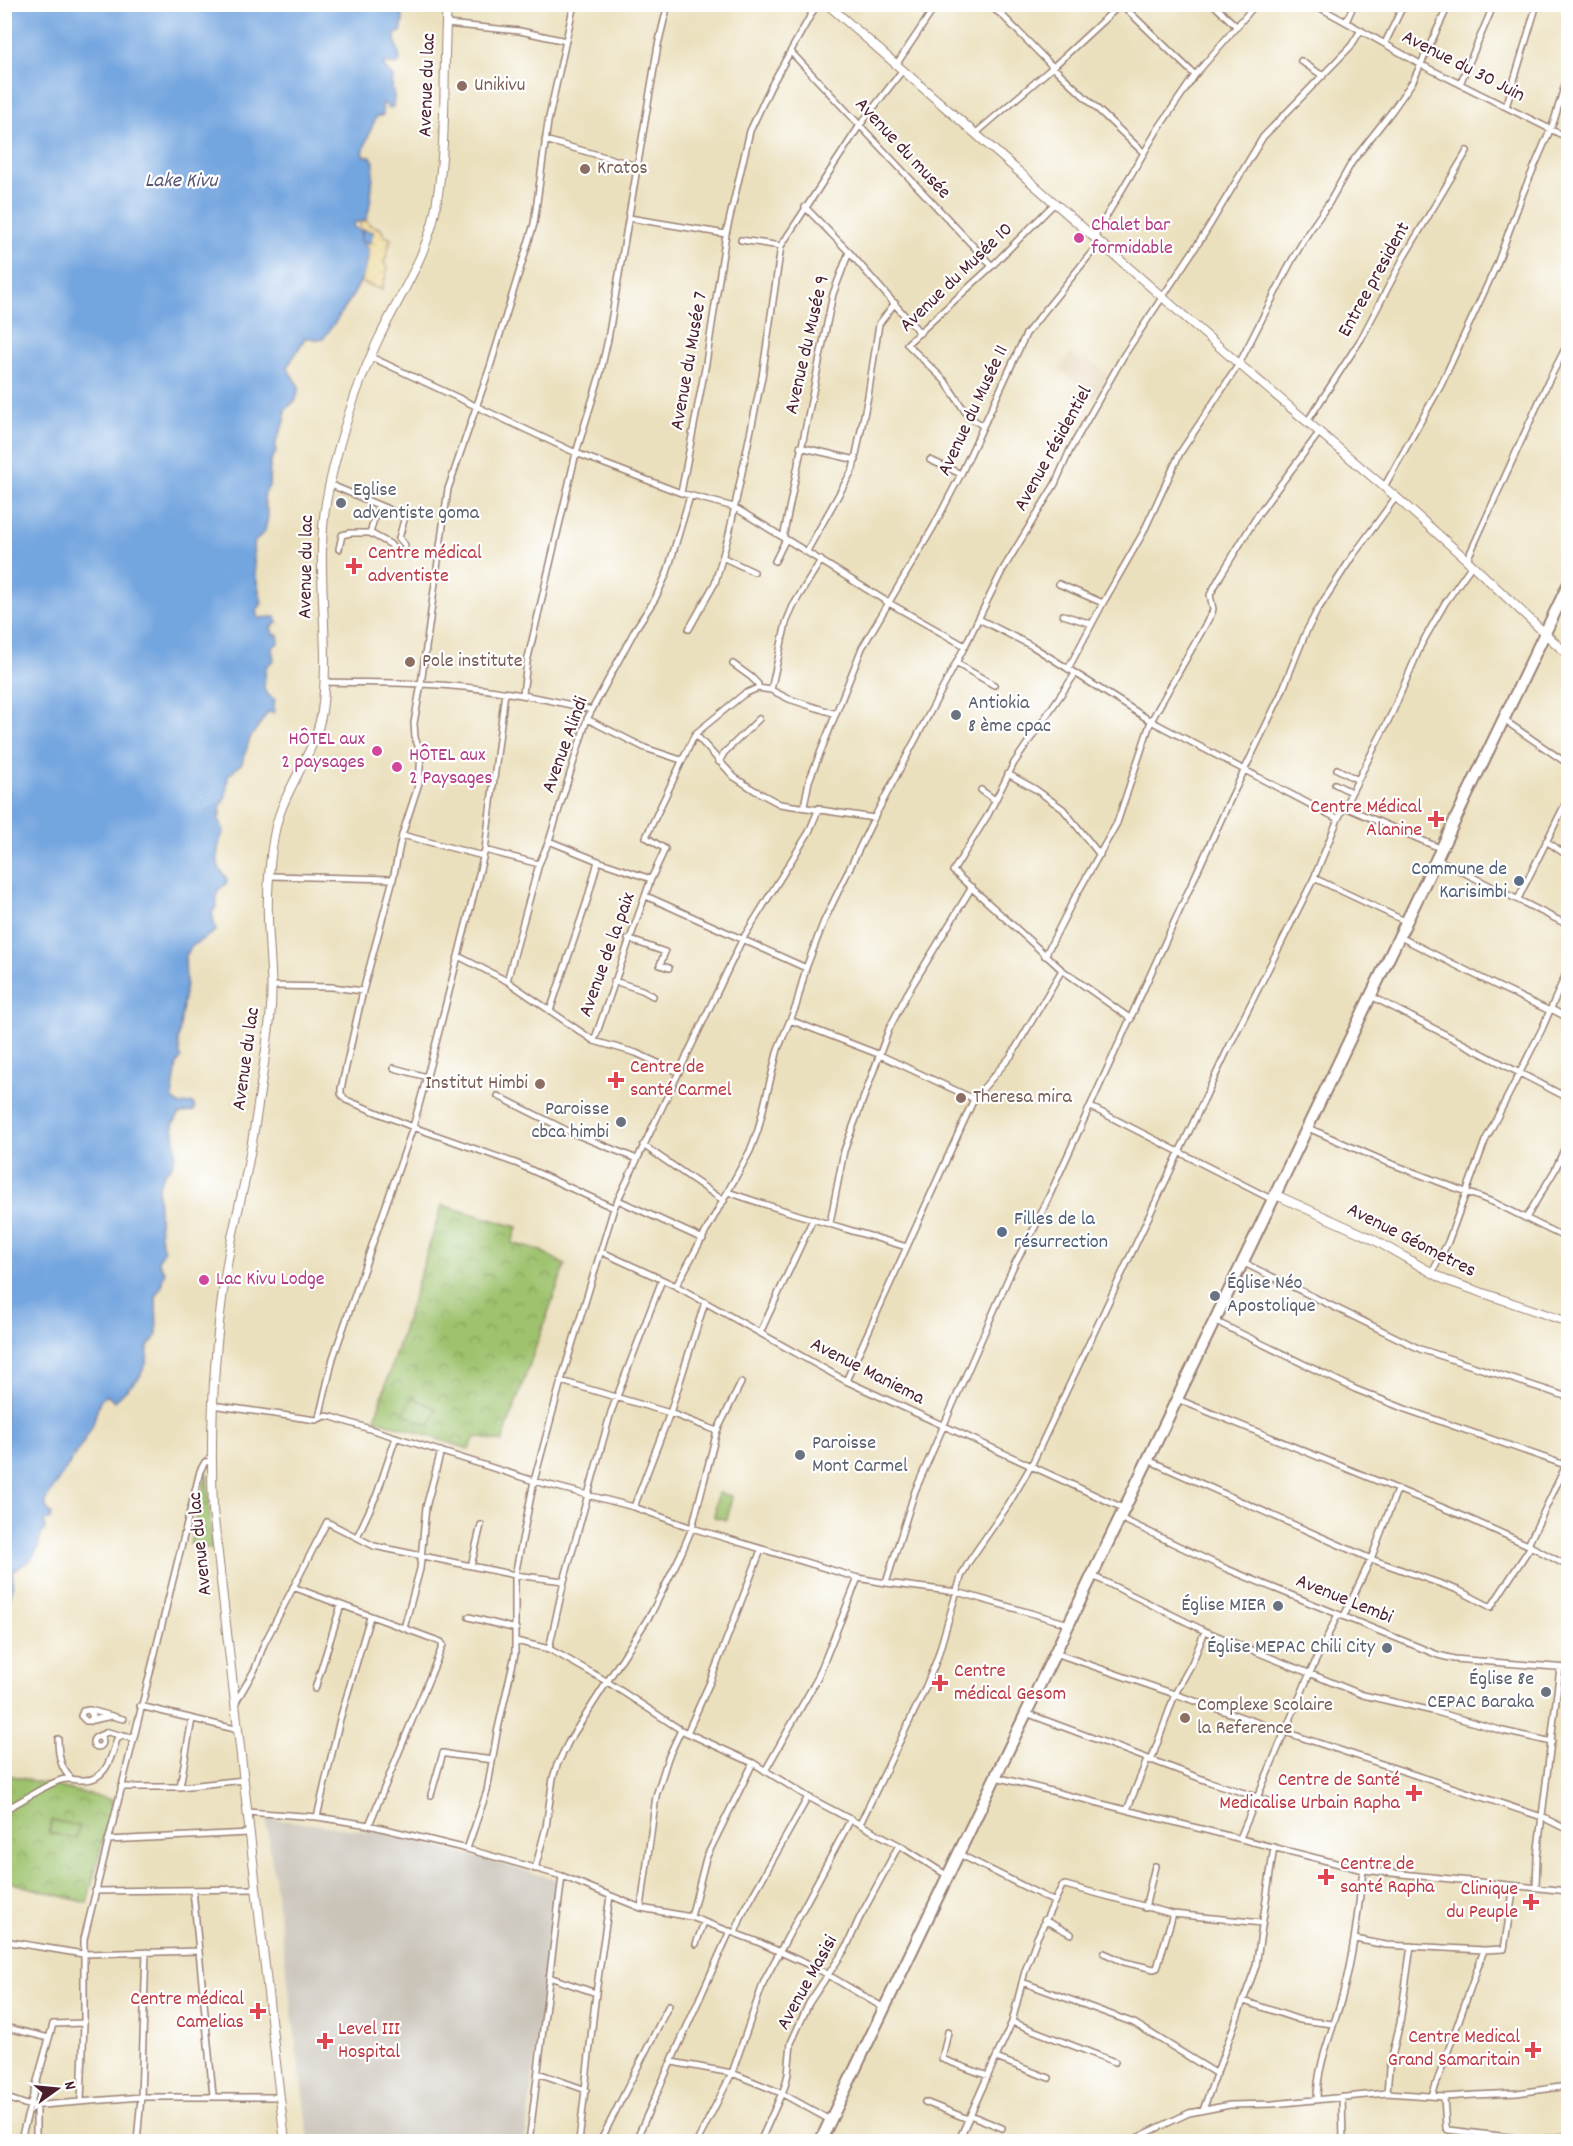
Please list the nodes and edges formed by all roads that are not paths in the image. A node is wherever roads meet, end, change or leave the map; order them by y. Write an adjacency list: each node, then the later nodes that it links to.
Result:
1 (447, 4): 18 (main road, Avenue du lac)
2 (574, 4): 21 (street)
3 (668, 4): 40 (street)
4 (817, 4): 23 (street, Avenue du Musée 7)
5 (827, 4): 27 (main road)
6 (937, 4): 27 (street)
7 (987, 4): 26 (street)
8 (1121, 4): 26 (street); 29 (street)
9 (1213, 4): 19 (street)
10 (1256, 4): 19 (street, Avenue du Musée 11)
11 (1312, 4): 17 (street, Avenue du 30 Juin)
12 (1354, 4): 17 (street)
13 (1404, 4): 22 (street)
14 (1449, 4): 25 (street)
15 (1494, 4): 31 (street)
16 (1537, 4): 32 (street)
17 (1347, 22): 20 (street, Avenue du 30 Juin)
18 (446, 24): 21 (street); 54 (main road, Avenue du lac)
19 (1237, 27): 29 (street, Avenue du Musée 11)
20 (1361, 30): 22 (street, Avenue du 30 Juin); 30 (street, Avenue résidentiel)
21 (566, 41): 37 (street)
22 (1385, 44): 25 (street, Avenue du 30 Juin)
23 (791, 52): 33 (street, Avenue du musée); 44 (street, Avenue du Musée 7)
24 (1301, 61): 30 (street)
25 (1422, 65): 31 (street, Avenue du 30 Juin); 55 (street)
26 (1053, 67): 35 (street); 39 (street)
27 (898, 68): 33 (street); 35 (main road)
28 (1569, 74): 34 (street)
29 (1195, 75): 39 (street, Avenue du Musée 11)
30 (1323, 76): 50 (street, Avenue résidentiel)
31 (1460, 84): 32 (street, Avenue du 30 Juin)
32 (1506, 107): 34 (street, Avenue du 30 Juin)
33 (860, 125): 42 (street); 49 (street, Avenue du musée)
34 (1550, 129): 36 (street, Avenue du 30 Juin); 66 (street)
35 (975, 134): 41 (main road)
36 (1569, 138)
37 (545, 140): 40 (street); 56 (street)
38 (1467, 152): 57 (street, Entree president)
39 (1144, 153): 45 (street, Avenue du Musée 11)
40 (637, 166): 43 (street)
41 (1054, 204): 45 (main road); 49 (street, Avenue du Musée 10)
42 (805, 207): 47 (street); 48 (street)
43 (629, 218): 44 (street); 61 (street)
44 (726, 234): 67 (street, Avenue du Musée 7)
45 (1097, 239): 50 (main road); 58 (street, Avenue du Musée 11)
46 (741, 240): 47 (street)
47 (781, 246): 71 (street)
48 (849, 252): 51 (street); 60 (street, Avenue du Musée 9)
49 (992, 266): 52 (street, Avenue du Musée 10)
50 (1163, 297): 55 (main road); 89 (street, Avenue résidentiel)
51 (895, 303): 52 (street); 62 (street, Avenue du Musée 10)
52 (920, 333): 58 (street, Avenue du Musée 10)
53 (1569, 343): 81 (street)
54 (371, 357): 56 (street); 65 (main road, Avenue du lac)
55 (1239, 364): 57 (main road); 86 (street)
56 (477, 405): 61 (street); 100 (street)
57 (1307, 422): 59 (main road)
58 (983, 426): 64 (street, Avenue du Musée 11)
59 (1319, 433): 66 (main road); 111 (street)
60 (800, 447): 62 (street); 74 (street, Avenue du Musée 9)
61 (576, 453): 67 (street); 105 (street)
62 (856, 460): 77 (street, Avenue du Musée 10)
63 (930, 460): 64 (street)
64 (961, 474): 85 (street, Avenue du Musée 11)
65 (329, 484): 70 (street); 99 (main road, Avenue du lac)
66 (1384, 487): 69 (main road)
67 (681, 493): 68 (street)
68 (690, 496): 71 (street); 106 (street, Avenue Alindi)
69 (1396, 497): 81 (main road); 117 (street)
70 (378, 505): 72 (street); 73 (street)
71 (734, 507): 74 (street); 78 (street)
72 (370, 533): 75 (street); 76 (street)
73 (399, 538): 75 (street); 75 (street)
74 (784, 538): 77 (street); 80 (street, Avenue du Musée 9)
75 (390, 544)
76 (339, 549)
77 (807, 551): 79 (street)
78 (722, 557): 82 (street); 91 (street)
79 (821, 560): 85 (street); 103 (street)
80 (775, 561)
81 (1469, 562): 92 (main road); 119 (street)
82 (754, 572)
83 (1059, 584): 86 (street)
84 (1569, 585): 87 (highway)
85 (889, 603): 93 (street); 107 (street, Avenue du Musée 11)
86 (1103, 603): 90 (street)
87 (1563, 608): 92 (highway)
88 (1063, 615): 90 (street)
89 (979, 619): 93 (street, Avenue résidentiel); 97 (street)
90 (1092, 624): 97 (street)
91 (689, 629)
92 (1545, 633): 94 (main road); 110 (highway)
93 (965, 646): 95 (street, Avenue résidentiel)
94 (1569, 655)
95 (956, 663): 101 (street); 128 (street, Avenue résidentiel)
96 (733, 664): 102 (street)
97 (1068, 669): 98 (street)
98 (1075, 674): 111 (street); 118 (street)
99 (324, 682): 100 (street); 139 (main road, Avenue du lac)
100 (421, 684): 104 (street); 130 (street)
101 (994, 685)
102 (758, 688): 103 (street); 112 (street)
103 (771, 690): 107 (street)
104 (505, 693): 105 (street); 133 (street)
105 (523, 694): 106 (street)
106 (592, 710): 108 (street, Avenue Alindi)
107 (836, 714): 125 (street, Avenue du Musée 11)
108 (587, 719): 113 (street); 131 (street, Avenue Alindi)
109 (759, 719): 114 (street)
110 (1504, 720): 115 (street); 134 (highway)
111 (1151, 721): 117 (street); 135 (street)
112 (695, 734): 113 (street); 114 (street)
113 (681, 760): 142 (street)
114 (719, 762): 125 (street)
115 (1569, 764)
116 (1336, 769): 119 (street)
117 (1245, 770): 129 (street); 166 (street)
118 (1008, 774): 124 (street); 135 (street)
119 (1358, 780): 122 (street)
120 (1335, 784): 122 (street)
121 (981, 790): 124 (street)
122 (1351, 792): 126 (street)
123 (1569, 798): 132 (street)
124 (995, 800): 143 (street)
125 (804, 806): 127 (street)
126 (1344, 807): 129 (street); 134 (street)
127 (819, 808): 128 (street); 150 (street)
128 (874, 818): 154 (street, Avenue résidentiel)
129 (1338, 819): 140 (street)
130 (402, 835): 133 (street); 141 (street)
131 (549, 841): 137 (street, Avenue de la paix); 138 (street, Avenue Alindi)
132 (1546, 841): 136 (street); 145 (street)
133 (484, 853): 138 (street); 151 (street)
134 (1440, 854): 145 (street); 146 (highway)
135 (1100, 855): 152 (street)
136 (1569, 856)
137 (598, 861): 142 (street, Avenue de la paix); 164 (street)
138 (539, 864): 157 (street, Avenue Alindi)
139 (270, 876): 141 (street); 159 (main road, Avenue du lac)
140 (1314, 878): 146 (street); 182 (street)
141 (393, 879): 160 (street)
142 (651, 879): 144 (street, Avenue de la paix)
143 (972, 887): 152 (street); 169 (street)
144 (646, 896): 149 (street, Avenue de la paix); 150 (street)
145 (1518, 899): 147 (street)
146 (1407, 922): 148 (highway)
147 (1569, 925)
148 (1400, 937): 162 (highway); 163 (street)
149 (628, 939): 153 (street); 158 (street, Avenue de la paix)
150 (742, 940): 154 (street); 171 (street)
151 (458, 956): 157 (street, Avenue de la paix); 173 (street)
152 (1045, 956): 156 (street)
153 (669, 968)
154 (806, 968): 167 (street, Avenue résidentiel)
155 (1569, 969): 163 (street)
156 (1062, 970): 166 (street); 176 (street)
157 (507, 981): 164 (street, Avenue de la paix)
158 (614, 981): 161 (street); 168 (street, Avenue de la paix)
159 (273, 986): 160 (street); 213 (main road, Avenue du lac)
160 (363, 991): 178 (street)
161 (653, 996)
162 (1371, 996): 172 (street); 179 (highway)
163 (1551, 1010): 165 (street); 172 (street)
164 (550, 1011): 168 (street, Avenue de la paix)
165 (1569, 1018)
166 (1131, 1019): 177 (street)
167 (790, 1020): 169 (street); 187 (street, Avenue résidentiel)
168 (594, 1041): 171 (street, Avenue de la paix)
169 (878, 1054): 176 (street); 194 (street)
170 (394, 1068): 173 (street)
171 (678, 1072): 181 (street)
172 (1521, 1073): 175 (street); 186 (street)
173 (427, 1077): 178 (street)
174 (498, 1096): 184 (street)
175 (1569, 1098)
176 (974, 1099): 197 (street)
177 (1091, 1107): 182 (street); 216 (street)
178 (413, 1127): 191 (street); 215 (street)
179 (1308, 1128): 186 (street); 188 (highway)
180 (1569, 1141): 183 (street)
181 (643, 1145): 184 (street); 190 (street)
182 (1180, 1153): 188 (street); 223 (street)
183 (1561, 1157): 185 (street); 192 (street)
184 (637, 1159): 189 (street)
185 (1569, 1161)
186 (1466, 1191): 192 (street); 200 (street)
187 (728, 1192): 190 (street, Avenue résidentiel); 193 (street)
188 (1275, 1197): 199 (highway); 200 (main road, Avenue Géometres)
189 (618, 1200): 191 (street); 195 (street)
190 (724, 1201): 195 (street, Avenue résidentiel)
191 (614, 1208): 198 (street)
192 (1526, 1218): 196 (street)
193 (813, 1220): 194 (street); 206 (street)
194 (830, 1223): 197 (street)
195 (703, 1239): 202 (street, Avenue résidentiel)
196 (1569, 1239)
197 (907, 1247): 208 (street)
198 (602, 1252): 201 (street, Avenue Maniema); 207 (street)
199 (1244, 1263): 204 (highway); 211 (street)
200 (1432, 1273): 205 (main road, Avenue Géometres)
201 (662, 1280): 202 (street, Avenue Maniema); 210 (street)
202 (676, 1286): 203 (street, Avenue Maniema)
203 (705, 1302): 206 (street, Avenue Maniema); 214 (street)
204 (1215, 1321): 212 (highway); 222 (street)
205 (1569, 1322)
206 (760, 1333): 208 (street, Avenue Maniema)
207 (561, 1381): 210 (street); 224 (street)
208 (846, 1381): 216 (street, Avenue Maniema)
209 (741, 1383): 217 (street)
210 (617, 1397): 214 (street); 226 (street)
211 (1569, 1397)
212 (1178, 1399): 220 (highway); 225 (street)
213 (212, 1405): 215 (street); 221 (main road, Avenue du lac)
214 (670, 1413): 217 (street); 227 (street)
215 (319, 1418): 218 (street)
216 (943, 1426): 223 (street, Avenue Maniema); 242 (street)
217 (717, 1431): 230 (street)
218 (396, 1437): 219 (street); 231 (street)
219 (441, 1451): 224 (street); 234 (street)
220 (1148, 1460): 228 (highway); 235 (street)
221 (211, 1461): 262 (main road, Avenue du lac); 263 (street)
222 (1568, 1464): 232 (street)
223 (1030, 1466): 228 (street, Avenue Maniema); 244 (street)
224 (534, 1481): 226 (street); 238 (street)
225 (1397, 1490): 232 (street); 235 (street)
226 (586, 1494): 227 (street); 241 (street)
227 (634, 1507): 230 (street)
228 (1122, 1514): 239 (highway); 246 (street, Avenue Lembi)
229 (481, 1525): 236 (street)
230 (692, 1528): 233 (street); 259 (street)
231 (357, 1537): 234 (street); 243 (street)
232 (1529, 1546): 235 (street); 237 (street)
233 (761, 1550): 240 (street); 271 (street)
234 (422, 1557): 236 (street); 250 (street)
235 (1371, 1559): 246 (street)
236 (471, 1566): 238 (street)
237 (1569, 1566)
238 (514, 1575): 241 (street); 251 (street)
239 (1093, 1576): 249 (highway); 252 (street)
240 (858, 1578): 242 (street); 280 (street)
241 (564, 1581): 254 (street)
242 (886, 1583): 244 (street)
243 (293, 1587): 245 (street); 262 (street)
244 (957, 1592): 249 (street); 297 (street)
245 (341, 1605): 247 (street); 260 (street)
246 (1341, 1615): 256 (street, Avenue Lembi); 258 (street)
247 (370, 1617): 250 (street); 293 (street)
248 (469, 1617): 251 (street)
249 (1069, 1624): 255 (highway)
250 (404, 1628): 296 (street)
251 (516, 1629): 253 (street)
252 (1205, 1631): 258 (street); 261 (street)
253 (516, 1641): 254 (street); 277 (street)
254 (549, 1649): 259 (street)
255 (1055, 1653): 261 (street); 265 (highway)
256 (1560, 1668): 257 (street, Avenue Lembi); 276 (street)
257 (1569, 1668)
258 (1309, 1675): 272 (street); 276 (street)
259 (606, 1681): 271 (street); 307 (street)
260 (315, 1689)
261 (1175, 1694): 272 (street); 278 (street)
262 (236, 1701): 270 (main road, Avenue du lac)
263 (141, 1706): 268 (street); 274 (street)
264 (89, 1710): 266 (street); 269 (street); 269 (street)
265 (1026, 1713): 278 (street); 282 (highway)
266 (112, 1716): 267 (street); 269 (street)
267 (123, 1719)
268 (192, 1719): 270 (street); 285 (street)
269 (90, 1720)
270 (239, 1730): 283 (main road, Avenue du lac)
271 (684, 1731): 279 (street); 320 (street)
272 (1285, 1732): 287 (street); 294 (street)
273 (120, 1737): 273 (street); 274 (street); 281 (street)
274 (133, 1738): 284 (street)
275 (58, 1739): 281 (street)
276 (1552, 1742): 294 (street)
277 (492, 1760): 286 (street); 304 (street)
278 (1149, 1760): 287 (street); 291 (street)
279 (753, 1763): 280 (street); 323 (street)
280 (765, 1771): 288 (street)
281 (70, 1777): 290 (street)
282 (996, 1777): 291 (street); 305 (highway)
283 (244, 1780): 285 (street); 292 (main road, Avenue du lac)
284 (121, 1787): 285 (street); 301 (street)
285 (180, 1787)
286 (431, 1795)
287 (1256, 1796): 289 (street); 300 (street)
288 (808, 1797): 295 (street); 327 (street)
289 (1291, 1808)
290 (4, 1810)
291 (1127, 1810): 300 (street)
292 (247, 1812): 293 (street); 299 (main road, Avenue du lac)
293 (318, 1817): 296 (street)
294 (1542, 1817): 298 (street); 313 (street)
295 (851, 1819): 297 (street); 335 (street)
296 (369, 1824): 304 (street)
297 (860, 1824): 302 (street)
298 (1569, 1830)
299 (249, 1833): 301 (street); 314 (main road, Avenue du lac)
300 (1240, 1838): 303 (street)
301 (108, 1840): 317 (street)
302 (899, 1845): 310 (street); 339 (street, Avenue Masisi)
303 (1274, 1847): 308 (street); 326 (street)
304 (467, 1849): 307 (street)
305 (959, 1854): 310 (highway); 319 (street)
306 (1155, 1866): 321 (street)
307 (536, 1869): 309 (street)
308 (1363, 1870): 311 (street); 329 (street)
309 (562, 1876): 318 (street); 340 (street)
310 (948, 1876): 345 (highway)
311 (1514, 1886): 313 (street); 333 (street)
312 (1569, 1886): 316 (street)
313 (1536, 1888): 316 (street)
314 (255, 1889): 315 (street); 368 (main road, Avenue du lac)
315 (192, 1890): 317 (street); 334 (street)
316 (1565, 1890)
317 (95, 1891): 338 (street)
318 (610, 1896): 320 (street); 342 (street)
319 (1053, 1901): 321 (street); 324 (street)
320 (641, 1908): 323 (street)
321 (1145, 1908): 322 (street)
322 (1173, 1914): 326 (street); 337 (street)
323 (691, 1917): 325 (street)
324 (1044, 1920): 328 (street); 341 (street)
325 (704, 1922): 327 (street); 331 (street)
326 (1262, 1923): 343 (street)
327 (732, 1932): 335 (street); 353 (street)
328 (1071, 1934)
329 (1355, 1940): 332 (street); 348 (street)
330 (4, 1941): 338 (street)
331 (696, 1944)
332 (1411, 1946): 333 (street); 363 (street)
333 (1484, 1950): 365 (street)
334 (198, 1951): 336 (street); 364 (street)
335 (780, 1951): 339 (street); 356 (street)
336 (146, 1952): 338 (street); 367 (street)
337 (1104, 1953)
338 (83, 1954): 347 (street)
339 (827, 1974): 345 (street); 362 (street, Avenue Masisi)
340 (549, 1977): 342 (street); 355 (street)
341 (1022, 1982): 346 (street); 357 (street)
342 (596, 1994): 361 (street)
343 (1244, 2001): 348 (street); 357 (street)
344 (669, 2005): 386 (street)
345 (884, 2008): 377 (highway)
346 (1011, 2022): 352 (street); 354 (street)
347 (84, 2023): 351 (street); 372 (street)
348 (1333, 2024): 371 (street)
349 (4, 2027): 351 (street)
350 (948, 2032): 358 (street)
351 (50, 2038): 374 (street)
352 (996, 2058): 358 (street); 359 (street)
353 (672, 2061): 356 (street); 387 (street)
354 (1115, 2062)
355 (538, 2073): 361 (street); 384 (street)
356 (732, 2073): 362 (street); 388 (street)
357 (1217, 2074): 375 (street)
358 (988, 2076): 376 (street)
359 (1049, 2078)
360 (1569, 2086): 370 (street)
361 (586, 2090): 385 (street)
362 (782, 2093): 377 (street); 389 (street, Avenue Masisi)
363 (1387, 2093): 365 (street); 369 (street)
364 (213, 2095): 367 (street); 368 (street)
365 (1432, 2096): 370 (street)
366 (4, 2097): 374 (street)
367 (141, 2097): 372 (street); 382 (street)
368 (280, 2097): 383 (main road, Avenue du lac)
369 (1341, 2097): 371 (street); 393 (street)
370 (1444, 2097): 380 (street)
371 (1317, 2100): 375 (street)
372 (81, 2101): 374 (street)
373 (926, 2102): 376 (street)
374 (33, 2106): 379 (street); 381 (street)
375 (1203, 2110): 392 (street)
376 (969, 2117): 378 (street); 391 (street)
377 (831, 2120): 390 (highway)
378 (1002, 2128)
379 (36, 2135)
380 (1569, 2136)
381 (20, 2142)
382 (137, 2142)
383 (285, 2142)
384 (529, 2142)
385 (579, 2142)
386 (600, 2142)
387 (635, 2142)
388 (697, 2142)
389 (760, 2142)
390 (820, 2142)
391 (958, 2142)
392 (1128, 2142)
393 (1343, 2142)

